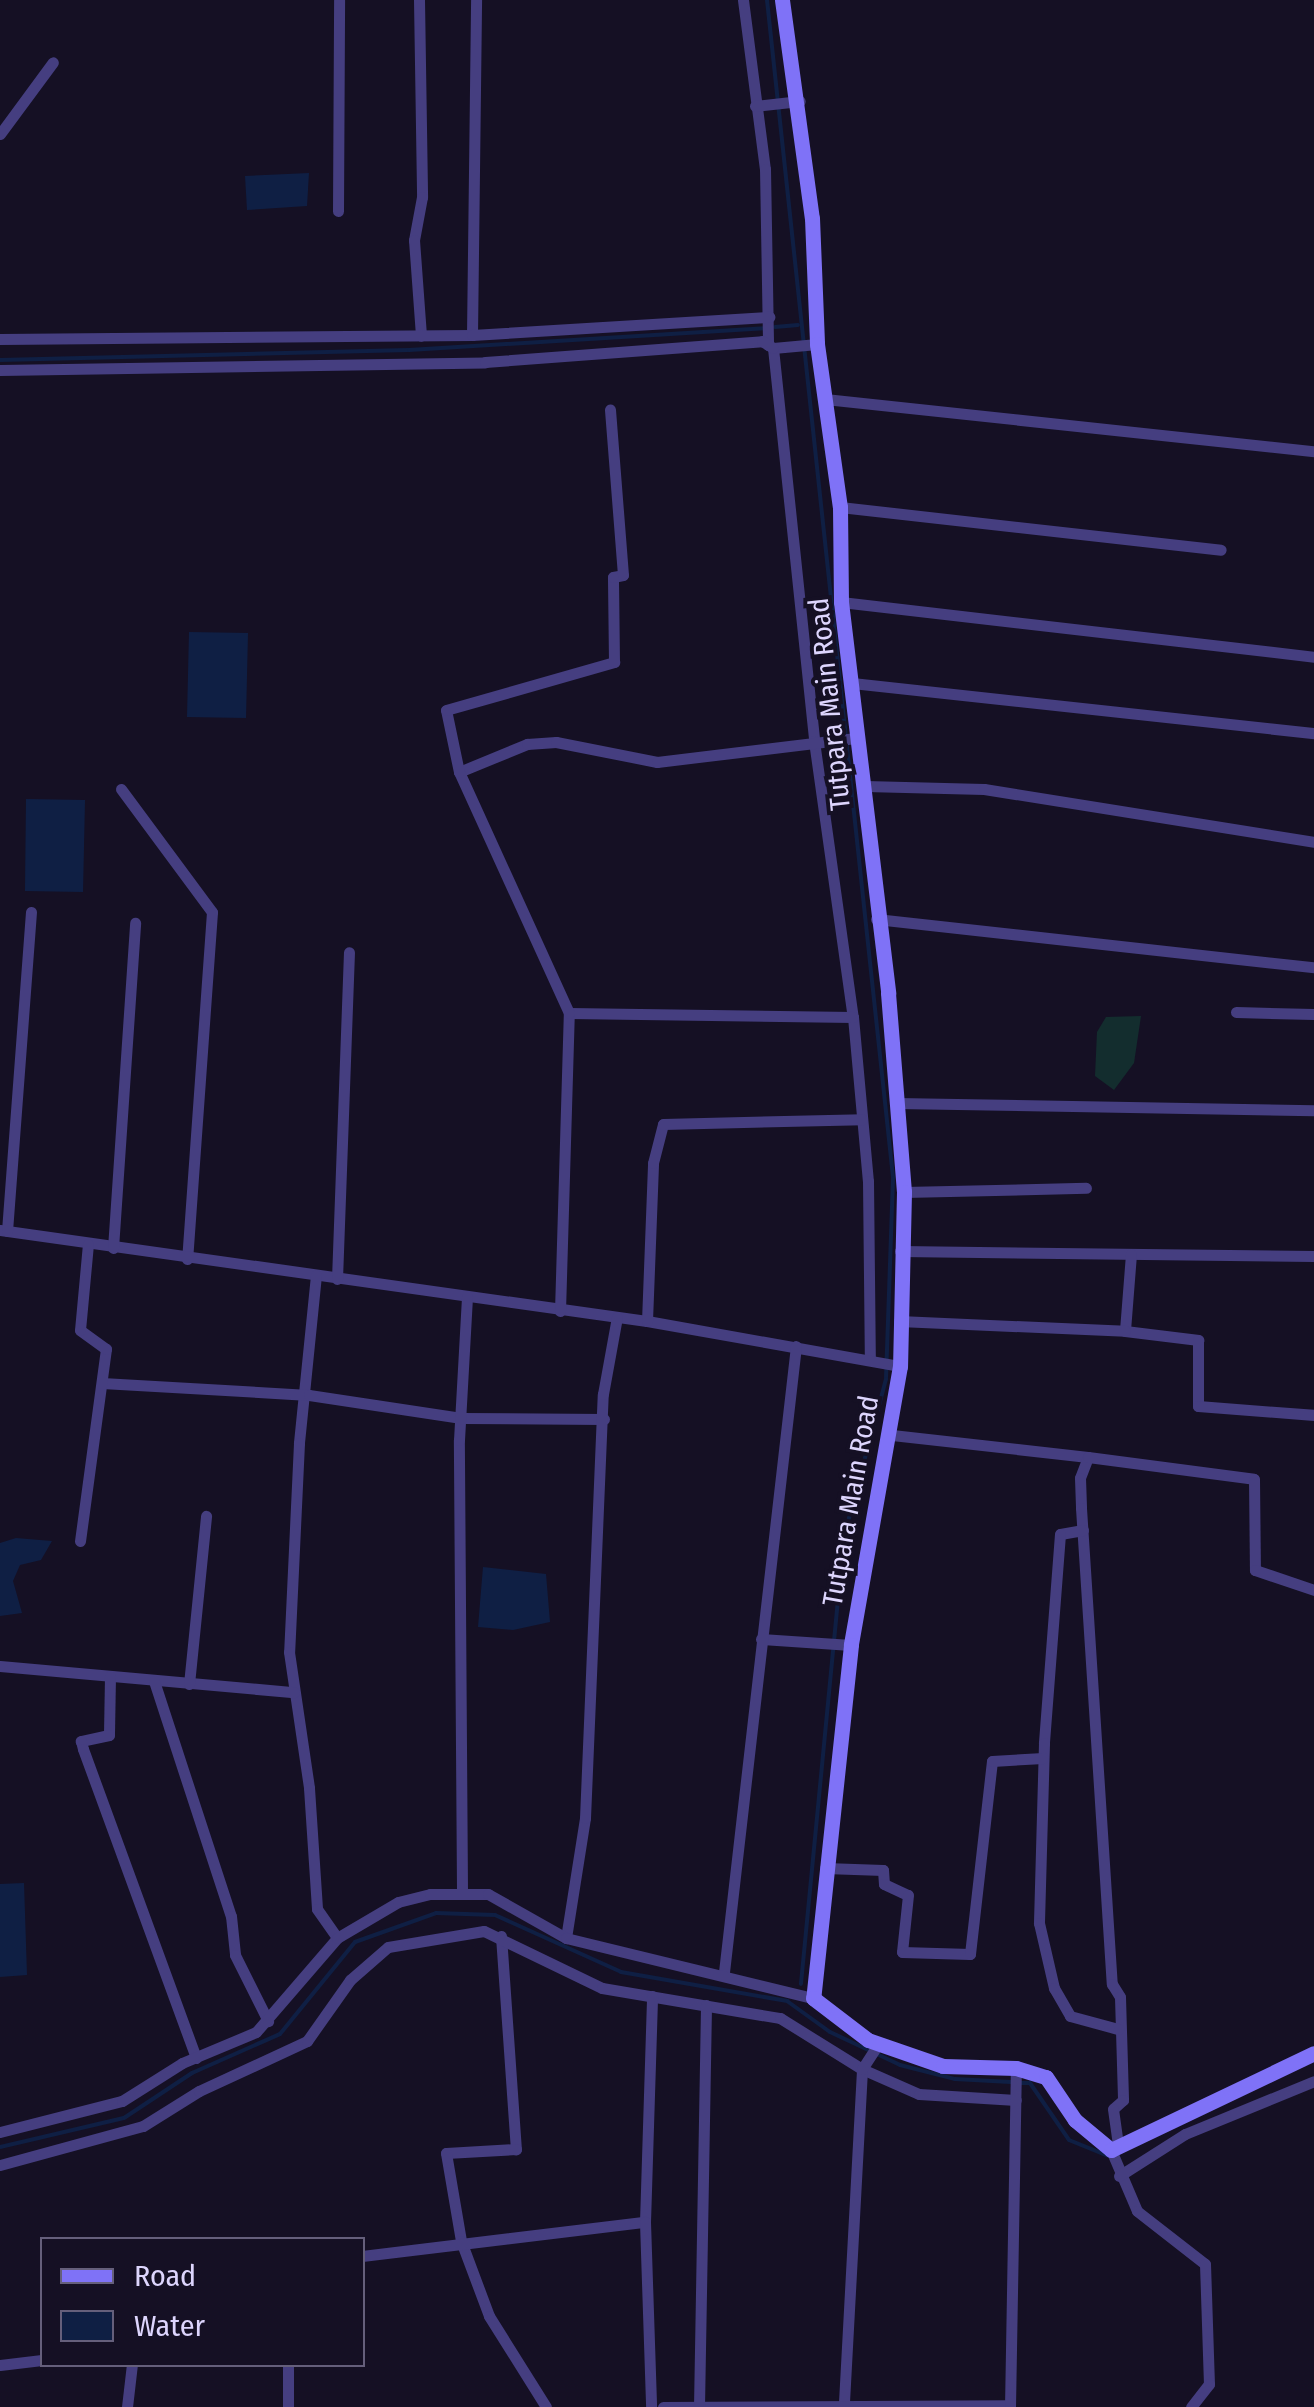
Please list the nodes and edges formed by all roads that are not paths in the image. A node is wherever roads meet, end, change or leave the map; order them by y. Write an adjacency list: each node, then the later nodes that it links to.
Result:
1 (338, 0): 10 (street)
2 (419, 0): 13 (street)
3 (476, 0): 12 (street)
4 (743, 0): 8 (street)
5 (782, 0): 7 (street, Tutpara Main Road)
6 (53, 62): 9 (street)
7 (800, 102): 8 (street); 15 (street, Tutpara Main Road)
8 (754, 106): 11 (street)
9 (0, 134)
10 (338, 211)
11 (769, 318): 12 (street); 16 (street)
12 (472, 335): 13 (street)
13 (421, 336): 14 (street)
14 (0, 339)
15 (818, 344): 16 (street); 18 (street, Tutpara Main Road)
16 (771, 346): 17 (street); 28 (street)
17 (0, 370)
18 (825, 398): 20 (street); 21 (street, Tutpara Main Road)
19 (610, 410): 29 (street)
20 (1314, 451)
21 (840, 507): 22 (street); 23 (street, Tutpara Main Road)
22 (1221, 550)
23 (842, 602): 24 (street); 25 (street, Tutpara Main Road)
24 (1314, 657)
25 (852, 683): 26 (street); 27 (street, Tutpara Main Road)
26 (1314, 734)
27 (856, 738): 28 (street); 30 (street, Tutpara Main Road)
28 (814, 742): 29 (street); 41 (street)
29 (459, 772): 39 (street)
30 (865, 786): 32 (street); 34 (street, Tutpara Main Road)
31 (121, 789): 53 (street)
32 (1314, 842)
33 (31, 912): 47 (street)
34 (876, 919): 37 (street); 42 (street, Tutpara Main Road)
35 (134, 922): 49 (street)
36 (349, 952): 55 (street)
37 (1314, 967)
38 (1236, 1012): 40 (street)
39 (569, 1013): 41 (street); 57 (street)
40 (1314, 1014)
41 (853, 1017): 44 (street)
42 (896, 1103): 43 (street); 46 (street, Tutpara Main Road)
43 (1314, 1110)
44 (862, 1119): 60 (street); 63 (street)
45 (1086, 1188): 46 (street)
46 (904, 1192): 50 (street, Tutpara Main Road)
47 (4, 1230): 48 (street)
48 (88, 1244): 49 (street); 65 (street)
49 (113, 1248): 53 (street)
50 (900, 1250): 51 (street); 59 (street, Tutpara Main Road)
51 (1131, 1254): 52 (street); 61 (street)
52 (1314, 1256)
53 (187, 1259): 54 (street)
54 (316, 1275): 55 (street); 66 (street)
55 (338, 1278): 56 (street)
56 (467, 1296): 57 (street); 68 (street)
57 (560, 1311): 58 (street)
58 (617, 1317): 60 (street); 69 (street)
59 (899, 1321): 61 (street); 64 (street, Tutpara Main Road)
60 (647, 1322): 62 (street)
61 (1124, 1331): 67 (street)
62 (796, 1346): 63 (street); 76 (street)
63 (870, 1360): 64 (street)
64 (900, 1366): 70 (street, Tutpara Main Road)
65 (102, 1383): 66 (street); 74 (street)
66 (308, 1396): 68 (street); 82 (street)
67 (1314, 1415)
68 (462, 1418): 69 (street); 85 (street)
69 (604, 1419): 88 (street)
70 (892, 1436): 71 (street); 77 (street, Tutpara Main Road)
71 (1088, 1458): 73 (street); 75 (street)
72 (206, 1516): 81 (street)
73 (1084, 1530): 83 (street); 94 (street)
74 (80, 1541)
75 (1314, 1590)
76 (760, 1639): 77 (street); 89 (street)
77 (838, 1644): 84 (street, Tutpara Main Road)
78 (0, 1666): 79 (street)
79 (110, 1676): 80 (street); 97 (street)
80 (154, 1681): 81 (street); 93 (street)
81 (190, 1684): 82 (street)
82 (294, 1692): 87 (street)
83 (1043, 1758): 84 (street); 94 (street)
84 (825, 1868): 91 (street, Tutpara Main Road)
85 (462, 1890): 87 (street); 88 (street)
86 (501, 1936): 90 (street); 104 (street); 107 (street)
87 (337, 1938): 93 (street)
88 (566, 1938): 89 (street)
89 (724, 1972): 91 (street)
90 (652, 1996): 92 (street); 106 (street)
91 (814, 1998): 95 (street)
92 (706, 2005): 98 (street); 114 (street)
93 (268, 2021): 97 (street)
94 (1118, 2028): 103 (street)
95 (875, 2049): 98 (street); 99 (street)
96 (1314, 2053): 103 (street)
97 (196, 2058): 102 (street)
98 (862, 2069): 101 (street); 113 (street)
99 (1016, 2072): 101 (street); 103 (street)
100 (1314, 2081): 105 (street)
101 (1016, 2097): 115 (street)
102 (0, 2132)
103 (1114, 2147): 105 (street)
104 (0, 2165)
105 (1118, 2174): 121 (street)
106 (645, 2222): 107 (street); 119 (street)
107 (461, 2241): 108 (street); 118 (street)
108 (365, 2256)
109 (40, 2360): 110 (street)
110 (0, 2365)
111 (132, 2367): 116 (street)
112 (288, 2367): 117 (street)
113 (844, 2402): 114 (street); 115 (street)
114 (699, 2405): 120 (street)
115 (1010, 2406)
116 (127, 2407)
117 (288, 2407)
118 (546, 2407)
119 (651, 2407)
120 (662, 2407)
121 (1191, 2407)

